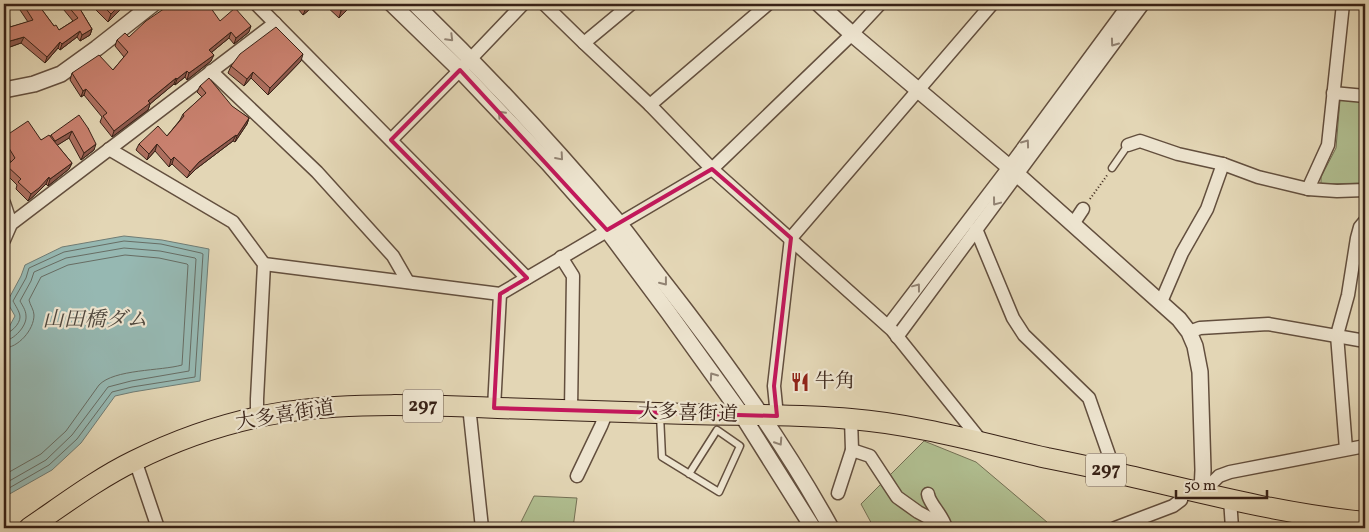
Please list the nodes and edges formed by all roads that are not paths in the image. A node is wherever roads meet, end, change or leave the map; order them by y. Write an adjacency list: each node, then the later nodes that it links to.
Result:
1 (153, 4): 21 (street)
2 (256, 4): 14 (street)
3 (392, 4): 18 (street)
4 (415, 4): 17 (street, one-way to 17)
5 (524, 4): 17 (street)
6 (544, 4): 16 (street)
7 (631, 4): 16 (street)
8 (768, 4): 24 (street)
9 (819, 4): 15 (street)
10 (880, 4): 15 (street)
11 (992, 4): 20 (street)
12 (1343, 4): 22 (street)
13 (1135, 5): 31 (street)
14 (275, 23): 19 (street); 25 (street)
15 (852, 34): 20 (street); 30 (street)
16 (584, 44): 24 (street)
17 (471, 59): 18 (street); 39 (street, one-way to 39)
18 (460, 70): 25 (street); 39 (street, one-way to 18)
19 (211, 71): 27 (street); 46 (street)
20 (918, 89): 31 (street); 41 (street)
21 (4, 90)
22 (1333, 93): 23 (street); 32 (street)
23 (1365, 96)
24 (650, 105): 30 (street)
25 (391, 140): 45 (street)
26 (1128, 145): 28 (street); 29 (lane)
27 (109, 149): 37 (street); 44 (street)
28 (1223, 164): 32 (street); 48 (street)
29 (1112, 168)
30 (712, 169): 39 (street); 41 (street)
31 (1013, 171): 38 (street); 40 (street, one-way to 40); 49 (street, one-way to 31)
32 (1308, 189): 33 (street)
33 (1365, 190)
34 (4, 203): 37 (street)
35 (1083, 209): 38 (street)
36 (1365, 220): 51 (street)
37 (11, 224): 42 (street)
38 (1073, 224): 48 (street)
39 (613, 227): 43 (street); 59 (street, one-way to 39); 60 (street, one-way to 60)
40 (976, 229): 52 (street); 68 (street)
41 (791, 238): 49 (street); 60 (street)
42 (4, 240)
43 (561, 257): 45 (street); 56 (street)
44 (264, 264): 46 (street); 61 (street)
45 (527, 278): 47 (street)
46 (408, 282): 47 (street)
47 (500, 294): 55 (street)
48 (1162, 302): 50 (street)
49 (888, 326): 52 (street)
50 (1189, 332): 51 (street); 71 (street)
51 (1336, 335): 53 (street); 65 (street)
52 (897, 337): 63 (street)
53 (1365, 341)
54 (469, 406): 55 (highway, 大多喜街道 / 297); 61 (highway, 大多喜街道 / 297); 78 (street)
55 (494, 408): 56 (highway, 大多喜街道 / 297)
56 (571, 410): 57 (highway, 大多喜街道 / 297)
57 (607, 411): 58 (highway, 大多喜街道 / 297); 70 (street)
58 (660, 414): 59 (highway, 大多喜街道 / 297); 69 (lane)
59 (742, 415): 60 (highway, 大多喜街道 / 297); 79 (street)
60 (769, 416): 62 (highway, 大多喜街道 / 297); 80 (street, one-way to 80)
61 (257, 418): 67 (highway, 大多喜街道 / 297)
62 (851, 419): 63 (highway, 大多喜街道 / 297); 66 (street)
63 (982, 442): 68 (highway, 大多喜街道 / 297)
64 (1365, 446): 65 (street)
65 (1346, 449): 71 (street)
66 (852, 450): 72 (street); 81 (street)
67 (135, 460): 76 (highway, 大多喜街道 / 297); 77 (street)
68 (1112, 471): 71 (highway, 大多喜街道 / 297)
69 (689, 474): 69 (lane)
70 (577, 476)
71 (1193, 491): 74 (highway, 大多喜街道 / 297); 83 (street)
72 (838, 493)
73 (928, 494): 82 (street)
74 (1230, 499): 75 (highway, 大多喜街道 / 297); 84 (street)
75 (1365, 522)
76 (29, 528)
77 (158, 528)
78 (482, 528)
79 (813, 528)
80 (831, 528)
81 (942, 528)
82 (946, 528)
83 (1115, 528)
84 (1232, 528)

